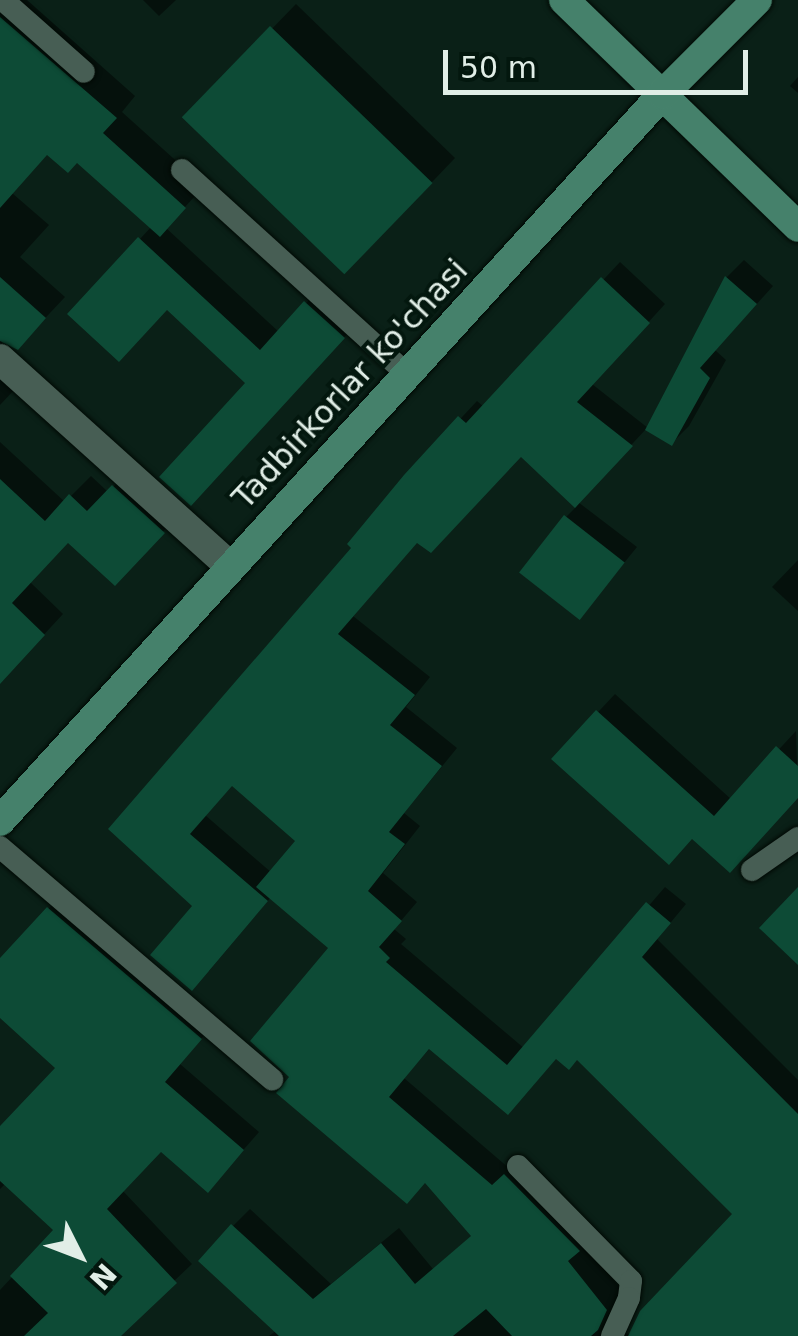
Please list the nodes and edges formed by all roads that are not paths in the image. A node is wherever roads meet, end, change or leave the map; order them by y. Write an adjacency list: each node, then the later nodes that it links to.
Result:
1 (3, 0): 4 (lane)
2 (564, 0): 5 (main road)
3 (757, 0): 5 (main road, Tadbirkorlar ko'chasi)
4 (84, 72)
5 (663, 94): 7 (main road); 9 (main road, Tadbirkorlar ko'chasi)
6 (182, 170): 9 (lane)
7 (798, 227)
8 (0, 359): 10 (street)
9 (407, 374): 10 (main road, Tadbirkorlar ko'chasi)
10 (230, 566): 11 (main road, Tadbirkorlar ko'chasi)
11 (0, 821)
12 (798, 838): 14 (lane)
13 (0, 847): 15 (lane)
14 (752, 870)
15 (272, 1080)
16 (518, 1166): 17 (lane)
17 (612, 1336)

